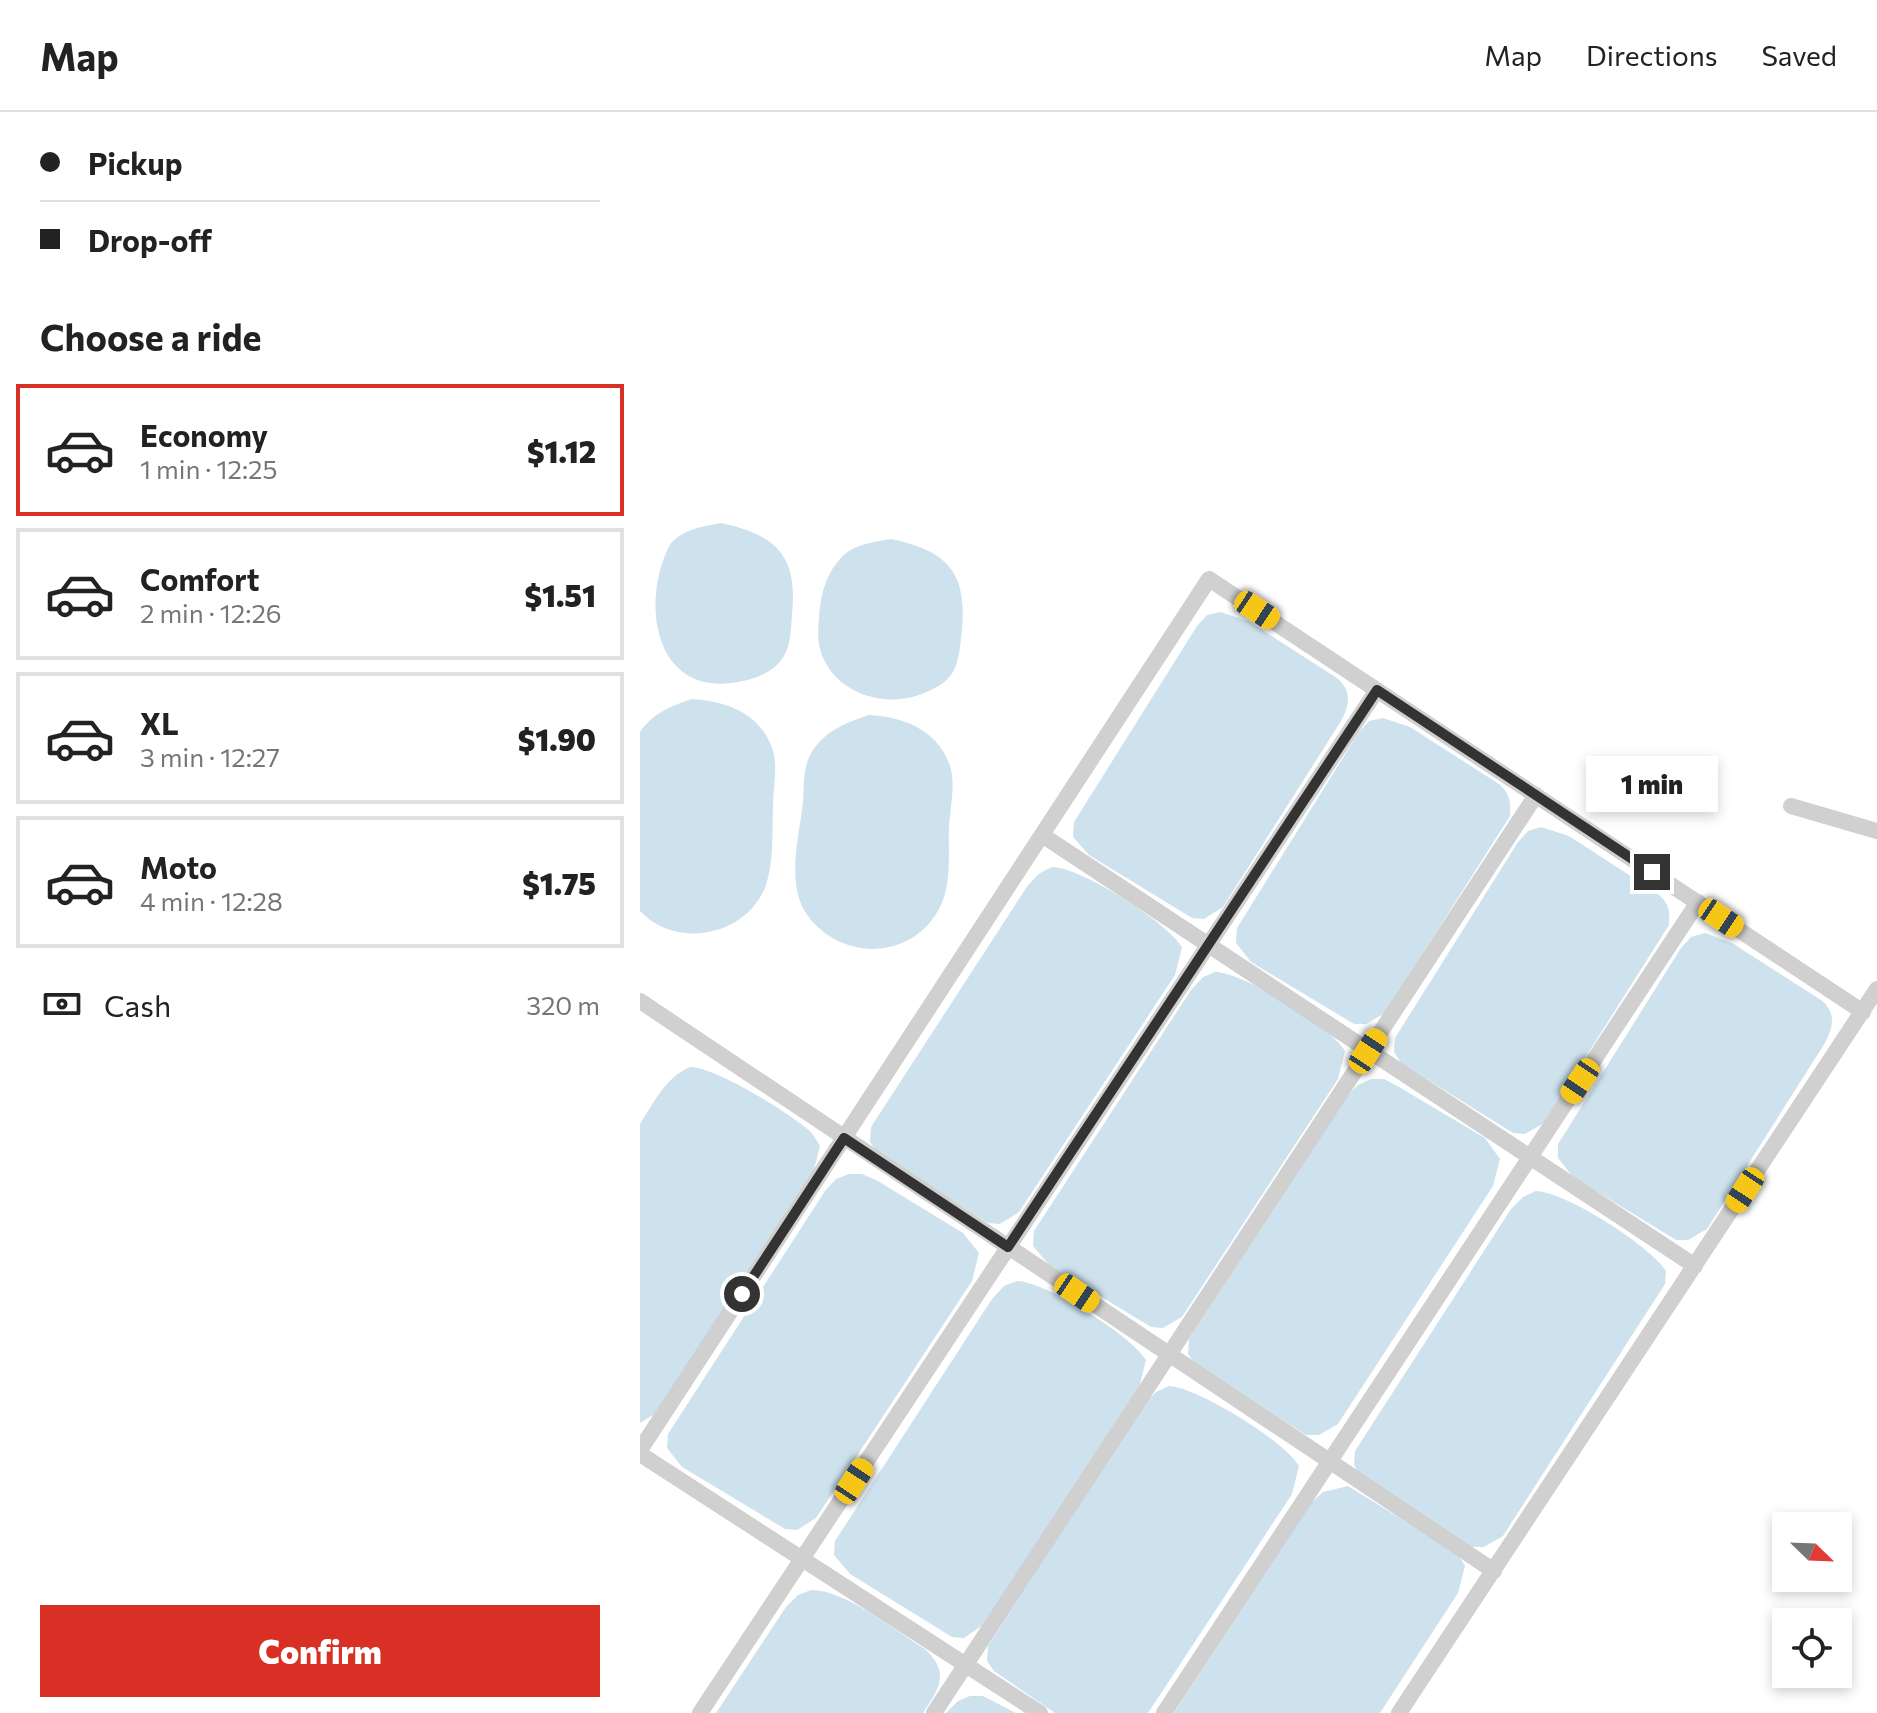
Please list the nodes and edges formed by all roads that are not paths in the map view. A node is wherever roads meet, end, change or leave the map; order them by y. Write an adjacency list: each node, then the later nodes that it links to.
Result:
1 (1377, 690): 2 (lane); 5 (lane); 7 (lane)
2 (1536, 795): 6 (lane); 11 (lane)
3 (1791, 806): 4 (lane)
4 (1877, 831)
5 (1042, 835): 7 (lane); 12 (lane)
6 (1698, 902): 10 (lane); 13 (lane)
7 (1208, 945): 11 (lane); 14 (lane)
8 (1877, 989): 10 (lane)
9 (640, 1001): 12 (lane)
10 (1863, 1012): 15 (lane)
11 (1368, 1051): 13 (lane); 16 (lane)
12 (844, 1138): 14 (lane); 17 (lane)
13 (1529, 1158): 15 (lane); 18 (lane)
14 (1008, 1247): 16 (lane); 19 (lane)
15 (1695, 1266): 20 (lane)
16 (1169, 1355): 18 (lane); 21 (lane)
17 (640, 1452): 19 (lane)
18 (1329, 1462): 20 (lane); 25 (lane)
19 (802, 1559): 21 (lane); 22 (lane)
20 (1494, 1571): 26 (lane)
21 (965, 1665): 23 (lane); 24 (lane)
22 (700, 1713)
23 (934, 1713)
24 (1040, 1713)
25 (1164, 1713)
26 (1399, 1713)

